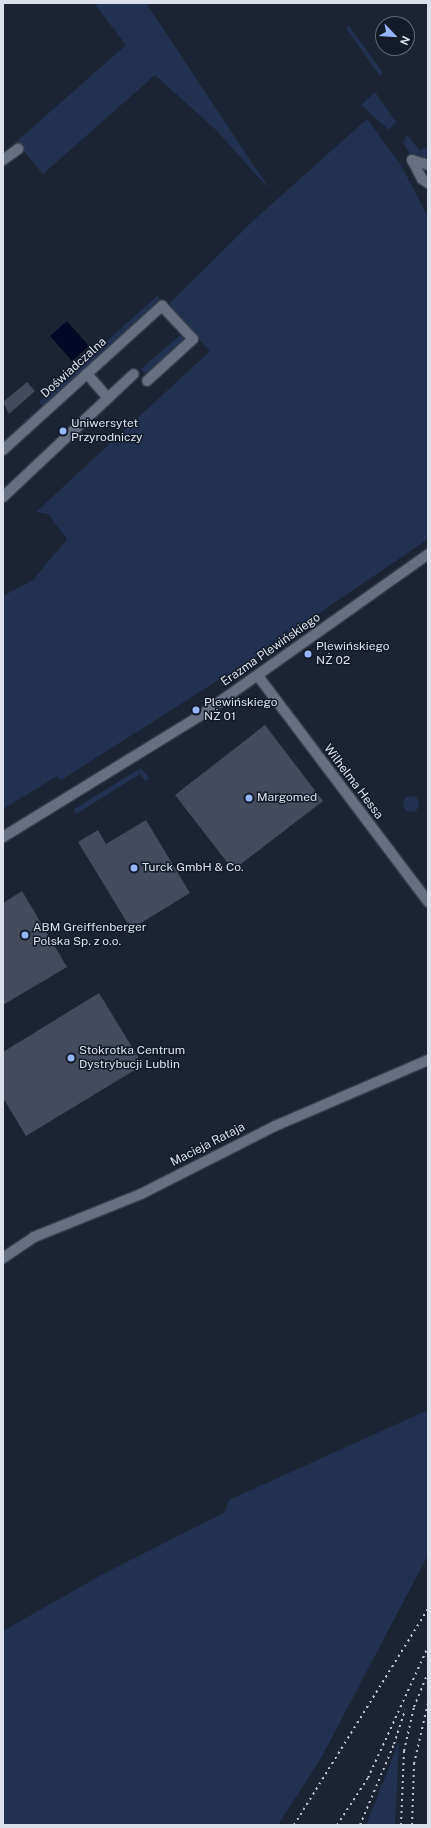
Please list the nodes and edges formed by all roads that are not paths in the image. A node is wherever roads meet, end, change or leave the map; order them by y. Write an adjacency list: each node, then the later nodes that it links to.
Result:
1 (18, 149): 2 (street)
2 (3, 160)
3 (428, 165): 4 (street)
4 (428, 183)
5 (428, 189): 6 (street)
6 (428, 192)
7 (87, 374): 9 (street, Doświadczalna); 10 (street); 11 (street, Doświadczalna)
8 (134, 374): 10 (street)
9 (147, 381)
10 (108, 398): 12 (street)
11 (3, 450)
12 (3, 497)
13 (428, 554): 14 (street, Erazma Plewińskiego)
14 (258, 676): 15 (street, Erazma Plewińskiego); 16 (street, Wilhelma Hessa)
15 (3, 837)
16 (428, 902)
17 (428, 1060): 18 (street, Macieja Rataja)
18 (3, 1258)

